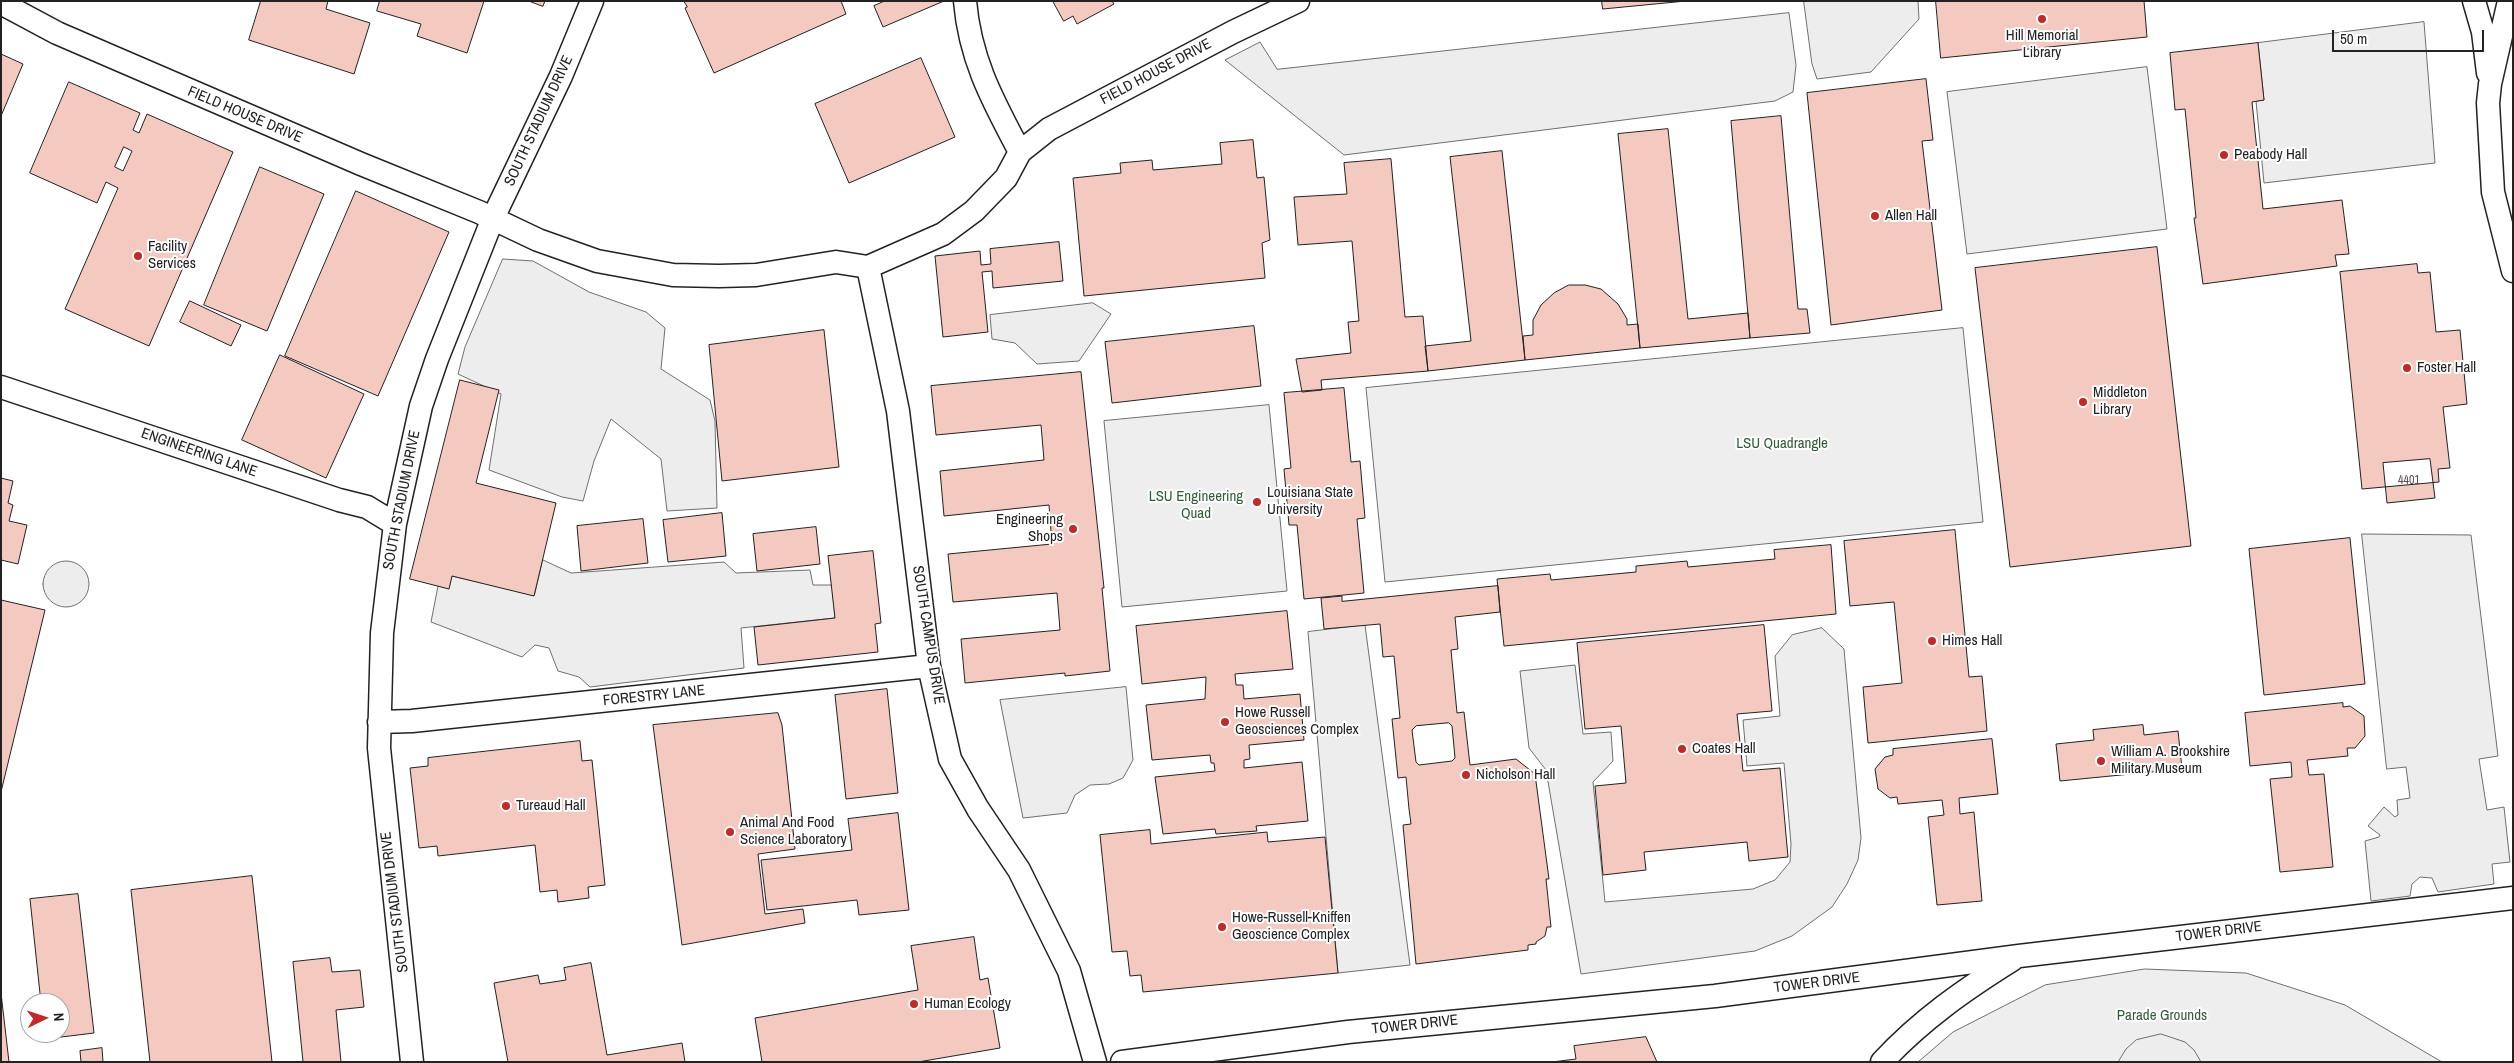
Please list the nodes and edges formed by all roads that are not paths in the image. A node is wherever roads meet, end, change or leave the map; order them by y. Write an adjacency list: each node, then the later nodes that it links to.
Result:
1 (592, 1): 9 (street, SOUTH STADIUM DRIVE)
2 (965, 1): 8 (street)
3 (1298, 1): 8 (street, FIELD HOUSE DRIVE)
4 (2474, 1): 7 (street)
5 (2509, 1): 7 (street)
6 (1, 3): 9 (street, FIELD HOUSE DRIVE)
7 (2490, 84): 11 (street)
8 (1020, 152): 10 (street)
9 (493, 218): 10 (street, FIELD HOUSE DRIVE); 13 (street, SOUTH STADIUM DRIVE)
10 (868, 267): 14 (street, SOUTH CAMPUS DRIVE)
11 (2513, 271)
12 (1, 387): 13 (street, ENGINEERING LANE)
13 (395, 524): 15 (street, SOUTH STADIUM DRIVE)
14 (929, 666): 15 (street, FORESTRY LANE); 19 (street, SOUTH CAMPUS DRIVE)
15 (379, 722): 18 (street, SOUTH STADIUM DRIVE)
16 (2513, 898): 17 (street, TOWER DRIVE)
17 (2019, 956): 20 (street, TOWER DRIVE); 21 (street)
18 (412, 1062)
19 (1095, 1062)
20 (1122, 1062)
21 (1882, 1062)

